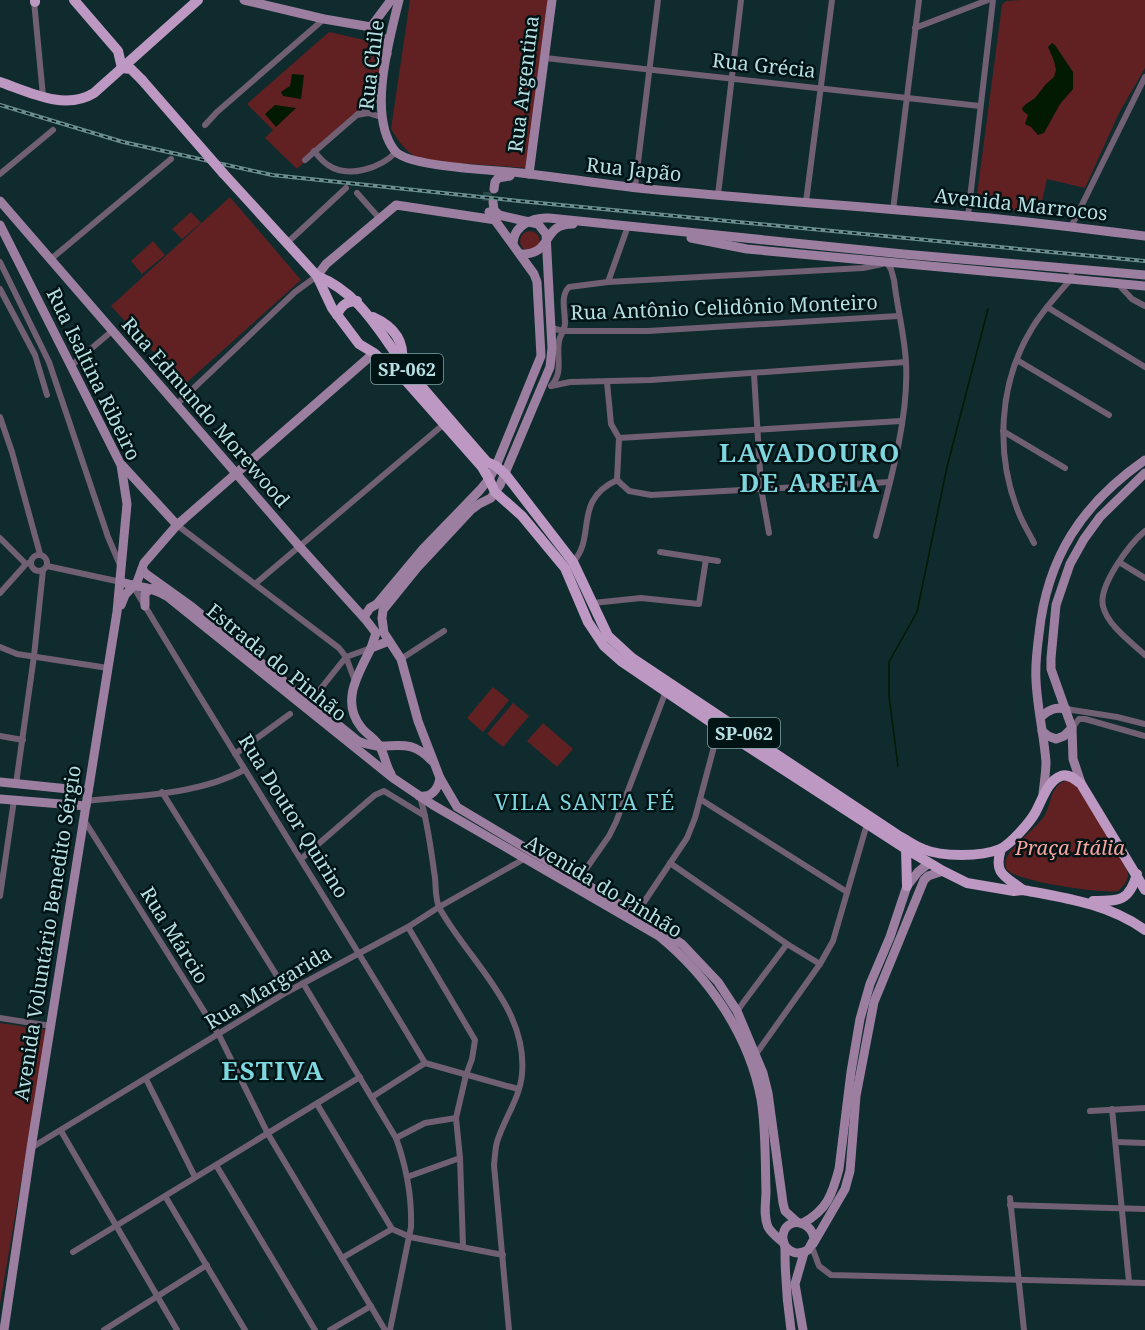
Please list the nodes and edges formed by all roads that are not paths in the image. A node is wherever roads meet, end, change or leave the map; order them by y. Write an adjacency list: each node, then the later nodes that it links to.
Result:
1 (35, 0): 28 (street)
2 (74, 0): 20 (main road)
3 (198, 0): 18 (main road)
4 (244, 0): 14 (street)
5 (391, 0): 15 (street, Rua Chile)
6 (399, 0): 17 (street, Rua Chile)
7 (552, 0): 19 (street, Rua Argentina)
8 (658, 0): 21 (street)
9 (741, 0): 24 (street)
10 (831, 0): 26 (street)
11 (919, 0): 16 (street)
12 (988, 0): 16 (street)
13 (993, 0): 30 (street)
14 (324, 19): 15 (street); 33 (street)
15 (371, 27): 17 (street)
16 (915, 28): 29 (street)
17 (387, 56): 27 (street, Rua Chile)
18 (135, 58): 20 (main road); 23 (main road)
19 (545, 58): 21 (street, Rua Grécia); 41 (street, Rua Argentina)
20 (122, 68): 23 (main road); 28 (main road)
21 (649, 69): 24 (street, Rua Grécia); 44 (street)
22 (1145, 77): 56 (street)
23 (140, 79): 60 (main road, SP-062, bridge)
24 (733, 79): 26 (street, Rua Grécia); 46 (street)
25 (0, 82): 28 (main road)
26 (821, 88): 29 (street, Rua Grécia); 48 (street)
27 (381, 94): 31 (street); 32 (street, Rua Chile)
28 (43, 96)
29 (906, 99): 30 (street, Rua Grécia); 49 (street)
30 (980, 106): 50 (street)
31 (357, 115): 32 (street); 35 (street)
32 (381, 117): 36 (street, Rua Chile)
33 (205, 124)
34 (53, 130): 40 (street)
35 (314, 151): 36 (street); 38 (street)
36 (396, 152): 39 (street, Rua Japão)
37 (171, 159): 63 (street)
38 (305, 159)
39 (450, 166): 41 (street, Rua Japão); 42 (street)
40 (0, 174)
41 (529, 174): 42 (street, Rua Japão)
42 (554, 178): 44 (street, Rua Japão)
43 (346, 188): 60 (street)
44 (635, 188): 46 (street, Rua Japão)
45 (357, 193): 51 (street)
46 (718, 195): 48 (street, Rua Japão)
47 (0, 201): 54 (street, Rua Edmundo Morewood)
48 (806, 202): 49 (street, Rua Japão)
49 (893, 210): 50 (street, Avenida Marrocos)
50 (968, 216): 56 (street, Avenida Marrocos)
51 (380, 219): 52 (street); 69 (street)
52 (496, 220): 53 (street); 61 (street)
53 (529, 222): 57 (street); 59 (street); 61 (street)
54 (19, 223): 55 (street); 63 (street, Rua Edmundo Morewood)
55 (0, 224): 90 (street, Rua Isaltina Ribeiro)
56 (1071, 227): 58 (street, Avenida Marrocos)
57 (627, 228): 59 (street); 64 (street); 66 (street); 72 (street)
58 (1145, 236)
59 (548, 239): 62 (street); 82 (street)
60 (287, 243): 69 (main road, SP-062)
61 (513, 243): 62 (street)
62 (520, 254): 96 (street)
63 (51, 259): 83 (street, Rua Edmundo Morewood)
64 (903, 259): 66 (street); 67 (street); 70 (street); 71 (street)
65 (0, 262): 131 (street)
66 (887, 262): 71 (street); 72 (street)
67 (1072, 268): 68 (street); 70 (street)
68 (1145, 275)
69 (317, 276): 76 (main road, SP-062); 79 (main road, SP-062); 100 (street)
70 (1071, 279): 73 (street); 78 (street)
71 (894, 280): 81 (street)
72 (608, 282): 84 (street)
73 (1118, 283): 74 (street); 77 (street)
74 (1145, 286)
75 (0, 289): 99 (street)
76 (357, 301): 79 (main road); 80 (main road, SP-062)
77 (1145, 306)
78 (1047, 307): 87 (street); 91 (street)
79 (337, 315): 86 (main road, SP-062)
80 (369, 315): 85 (main road, SP-062); 89 (main road, SP-062)
81 (898, 316): 84 (street, Rua Antônio Celidônio Monteiro); 88 (street)
82 (552, 328): 84 (street, Rua Antônio Celidônio Monteiro); 98 (street)
83 (112, 331): 90 (street); 100 (street, Rua Edmundo Morewood)
84 (563, 331): 92 (street)
85 (381, 333): 86 (main road, SP-062); 89 (main road, SP-062)
86 (374, 353): 106 (main road, SP-062); 114 (street, Avenida Voluntário Benedito Sérgio)
87 (1017, 360): 102 (street); 108 (street)
88 (906, 362): 93 (street); 105 (street)
89 (402, 363): 112 (main road, SP-062)
90 (72, 364): 111 (street, Rua Isaltina Ribeiro)
91 (1145, 367)
92 (560, 372): 94 (street); 97 (street)
93 (754, 374): 95 (street); 107 (street)
94 (570, 382): 95 (street); 97 (street)
95 (607, 382): 109 (street)
96 (530, 385): 98 (street); 101 (street)
97 (551, 386): 98 (street)
98 (540, 392): 103 (street)
99 (47, 395)
100 (177, 404): 114 (street, Rua Edmundo Morewood)
101 (521, 408): 103 (street); 112 (street)
102 (1109, 415)
103 (529, 416): 116 (street)
104 (0, 417): 136 (street)
105 (901, 421): 107 (street); 119 (street)
106 (444, 424): 117 (main road, SP-062); 134 (street)
107 (757, 430): 109 (street); 120 (street)
108 (1003, 431): 113 (street); 133 (street)
109 (618, 438): 118 (street)
110 (1145, 460): 171 (street)
111 (122, 465): 121 (street); 124 (street, Rua Isaltina Ribeiro)
112 (496, 466): 116 (main road, SP-062); 117 (street)
113 (1065, 468)
114 (236, 472): 126 (street, Avenida Voluntário Benedito Sérgio); 134 (street, Rua Edmundo Morewood)
115 (1145, 473): 169 (street)
116 (506, 475): 122 (main road, SP-062); 123 (street)
117 (489, 479): 123 (main road, SP-062); 156 (street)
118 (617, 480): 120 (street); 139 (street)
119 (890, 482): 120 (street); 130 (street)
120 (761, 488): 128 (street)
121 (147, 493): 124 (street); 126 (street)
122 (519, 493): 125 (main road); 139 (main road, SP-062)
123 (493, 495): 125 (main road, SP-062); 154 (street)
124 (127, 504): 129 (street, Rua Isaltina Ribeiro)
125 (508, 505): 167 (main road, SP-062)
126 (177, 525): 144 (street, Avenida Voluntário Benedito Sérgio); 147 (street)
127 (1145, 531): 140 (street)
128 (769, 533)
129 (125, 536): 131 (street); 143 (street, Rua Isaltina Ribeiro)
130 (876, 536)
131 (108, 537): 143 (street)
132 (0, 538): 141 (street)
133 (1034, 543)
134 (298, 546): 147 (street); 156 (street, Rua Edmundo Morewood)
135 (660, 552): 137 (street)
136 (40, 554): 141 (street); 142 (street)
137 (705, 559): 138 (street); 153 (street)
138 (717, 561)
139 (573, 562): 153 (main road, SP-062)
140 (1119, 562): 145 (street); 161 (street)
141 (28, 563): 142 (street); 150 (street)
142 (45, 568): 146 (street); 162 (street)
143 (122, 568): 146 (street, Rua Isaltina Ribeiro)
144 (142, 569): 148 (street, Avenida Voluntário Benedito Sérgio); 168 (street)
145 (1145, 578)
146 (121, 582): 148 (street, Estrada do Pinhão); 155 (street, Avenida Voluntário Benedito Sérgio)
147 (255, 584): 163 (street)
148 (133, 586): 149 (street, Estrada do Pinhão); 151 (street, Avenida Voluntário Benedito Sérgio); 152 (street, Rua Doutor Quirino)
149 (153, 588): 152 (street); 185 (street, Estrada do Pinhão)
150 (0, 593)
151 (125, 596): 152 (street); 155 (street, Avenida Voluntário Benedito Sérgio)
152 (143, 603): 181 (street, Rua Doutor Quirino)
153 (592, 603): 203 (main road, SP-062)
154 (383, 610): 156 (street); 158 (street)
155 (117, 612): 165 (street, Avenida Voluntário Benedito Sérgio)
156 (365, 619): 160 (street)
157 (444, 631): 164 (street)
158 (389, 641): 160 (street); 164 (street)
159 (0, 647): 162 (street)
160 (371, 648): 163 (street); 166 (street)
161 (1145, 655)
162 (34, 656): 165 (street); 178 (street)
163 (346, 657): 166 (street); 168 (street)
164 (401, 659): 182 (street)
165 (108, 668): 190 (street, Avenida Voluntário Benedito Sérgio)
166 (355, 681): 180 (street)
167 (666, 691): 173 (main road, SP-062); 210 (street)
168 (310, 702): 180 (street)
169 (1066, 709): 171 (street); 172 (street); 174 (street)
170 (290, 714): 181 (street)
171 (1041, 717): 175 (street)
172 (1145, 724)
173 (719, 728): 195 (street); 200 (main road, SP-062)
174 (1072, 729): 175 (street); 177 (street); 189 (street)
175 (1042, 730): 193 (street)
176 (0, 736): 178 (street)
177 (1145, 736)
178 (23, 740): 188 (street)
179 (404, 744): 180 (street); 182 (street); 183 (street)
180 (380, 746): 183 (street, Estrada do Pinhão)
181 (235, 754): 184 (street, Rua Doutor Quirino)
182 (436, 765): 186 (street)
183 (387, 768): 185 (street, Estrada do Pinhão)
184 (244, 770): 191 (street); 204 (street, Rua Doutor Quirino)
185 (393, 778): 192 (street, Estrada do Pinhão)
186 (440, 778): 192 (street); 210 (street)
187 (0, 782): 188 (street)
188 (16, 784): 190 (street)
189 (1081, 784): 193 (main road); 209 (main road)
190 (88, 791): 197 (street, Avenida Voluntário Benedito Sérgio)
191 (162, 792): 197 (street); 227 (street)
192 (419, 796): 198 (street); 205 (street, Avenida do Pinhão)
193 (1042, 796): 202 (main road)
194 (0, 799): 196 (street)
195 (700, 799): 206 (street); 214 (street)
196 (14, 800): 197 (street); 215 (street)
197 (86, 804): 199 (street, Avenida Voluntário Benedito Sérgio)
198 (426, 816): 204 (street); 218 (street)
199 (84, 819): 230 (street, Avenida Voluntário Benedito Sérgio); 231 (street, Rua Márcio)
200 (867, 824): 201 (main road, SP-062); 214 (street)
201 (906, 849): 207 (main road, SP-062); 211 (main road)
202 (1001, 849): 203 (main road, SP-062); 212 (main road, SP-062)
203 (973, 855): 207 (main road)
204 (301, 859): 224 (street, Rua Doutor Quirino)
205 (524, 859): 218 (street, Rua Margarida); 261 (street, Avenida do Pinhão)
206 (670, 863): 220 (street); 223 (street)
207 (929, 863): 208 (main road, SP-062); 211 (street)
208 (943, 871): 212 (main road, SP-062); 219 (street)
209 (1137, 874): 213 (main road); 216 (main road, SP-062)
210 (579, 879): 220 (street)
211 (907, 886): 217 (street)
212 (1023, 890): 216 (main road, SP-062)
213 (1145, 890)
214 (847, 892): 225 (street)
215 (0, 896)
216 (1084, 901): 222 (main road, SP-062)
217 (902, 905): 219 (street); 257 (street)
218 (439, 907): 221 (street, Rua Margarida); 237 (street)
219 (913, 909): 262 (street)
220 (636, 914): 228 (street)
221 (408, 927): 224 (street, Rua Margarida); 234 (street)
222 (1145, 930)
223 (787, 944): 225 (street); 228 (street)
224 (360, 953): 226 (street, Rua Margarida); 233 (street, Rua Doutor Quirino)
225 (820, 964): 232 (street)
226 (303, 983): 227 (street, Rua Margarida); 235 (street)
227 (287, 992): 231 (street, Rua Margarida)
228 (737, 1011): 232 (street)
229 (0, 1018): 230 (street)
230 (51, 1026): 249 (street, Avenida Voluntário Benedito Sérgio)
231 (219, 1035): 236 (street, Rua Margarida); 245 (street, Rua Márcio)
232 (756, 1054): 257 (street)
233 (425, 1063): 234 (street); 238 (street)
234 (466, 1075): 237 (street); 243 (street)
235 (360, 1077): 238 (street); 239 (street)
236 (146, 1079): 244 (street, Rua Margarida); 252 (street)
237 (518, 1089): 266 (street)
238 (372, 1097): 246 (street)
239 (317, 1104): 245 (street); 259 (street)
240 (1145, 1108): 241 (street)
241 (1112, 1109): 242 (street); 247 (street)
242 (1090, 1111)
243 (456, 1118): 246 (street); 250 (street)
244 (61, 1131): 249 (street, Rua Margarida); 258 (street)
245 (268, 1134): 251 (street); 267 (street, Rua Márcio)
246 (396, 1138): 253 (street)
247 (1116, 1142): 248 (street); 255 (street)
248 (1145, 1143)
249 (31, 1148): 274 (street, Avenida Voluntário Benedito Sérgio)
250 (460, 1158): 253 (street); 263 (street)
251 (216, 1165): 252 (street); 278 (street)
252 (195, 1177): 254 (street)
253 (407, 1178): 260 (street)
254 (165, 1196): 258 (street); 268 (street)
255 (1123, 1209): 256 (street); 269 (street); 270 (street)
256 (1145, 1209)
257 (800, 1223): 261 (street); 262 (street)
258 (116, 1225): 264 (street); 272 (street)
259 (392, 1229): 260 (street); 267 (street)
260 (410, 1237): 263 (street); 280 (street)
261 (784, 1245): 265 (street); 282 (street)
262 (812, 1245): 265 (street); 269 (street)
263 (463, 1246): 266 (street)
264 (73, 1251)
265 (804, 1253): 283 (street)
266 (503, 1255): 281 (street)
267 (342, 1258): 273 (street, Rua Márcio)
268 (207, 1265): 272 (street); 277 (street)
269 (1018, 1279): 270 (street); 284 (street)
270 (1129, 1282): 271 (street)
271 (1145, 1283)
272 (156, 1296): 275 (street); 276 (street)
273 (371, 1306): 279 (street); 280 (street, Rua Márcio)
274 (4, 1330)
275 (104, 1330)
276 (177, 1330)
277 (244, 1330)
278 (315, 1330)
279 (330, 1330)
280 (388, 1330)
281 (509, 1330)
282 (791, 1330)
283 (803, 1330)
284 (1024, 1330)

